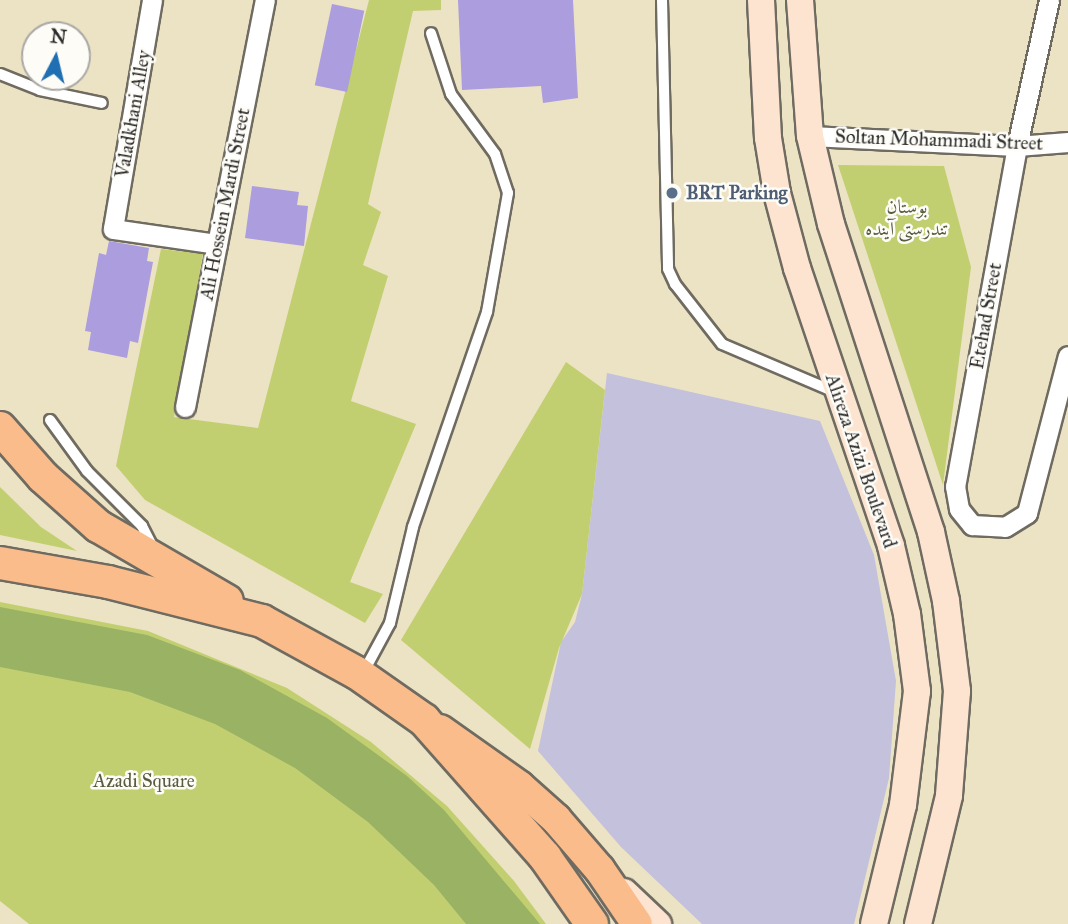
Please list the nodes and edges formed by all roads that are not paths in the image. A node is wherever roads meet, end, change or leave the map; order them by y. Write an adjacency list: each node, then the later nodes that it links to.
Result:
1 (152, 0): 14 (street, Valadkhani Alley)
2 (265, 0): 14 (street, Ali Hossein Mardi Street)
3 (662, 0): 16 (lane)
4 (761, 0): 11 (main road, Alireza Azizi Boulevard)
5 (800, 0): 10 (main road)
6 (1049, 0): 13 (street, Etehad Street)
7 (431, 33): 25 (lane)
8 (0, 74): 9 (lane)
9 (102, 103)
10 (810, 136): 11 (main road); 13 (street, Soltan Mohammadi Street); 19 (main road)
11 (768, 138): 16 (main road, Alireza Azizi Boulevard)
12 (1068, 142): 13 (street, Soltan Mohammadi Street)
13 (1017, 146): 15 (street, Etehad Street)
14 (217, 244): 17 (street, Ali Hossein Mardi Street)
15 (1068, 356)
16 (838, 393): 21 (main road, Alireza Azizi Boulevard)
17 (185, 407)
18 (50, 420): 22 (lane)
19 (895, 422): 21 (main road); 29 (main road)
20 (0, 428): 22 (highway)
21 (852, 433): 28 (main road, Alireza Azizi Boulevard)
22 (160, 562): 24 (highway)
23 (0, 563): 24 (highway)
24 (262, 621): 25 (highway)
25 (361, 676): 26 (highway)
26 (424, 720): 27 (main road); 30 (highway)
27 (600, 870): 31 (main road); 32 (main road)
28 (877, 912): 29 (main road)
29 (920, 919)
30 (592, 924)
31 (637, 924)
32 (658, 924)

